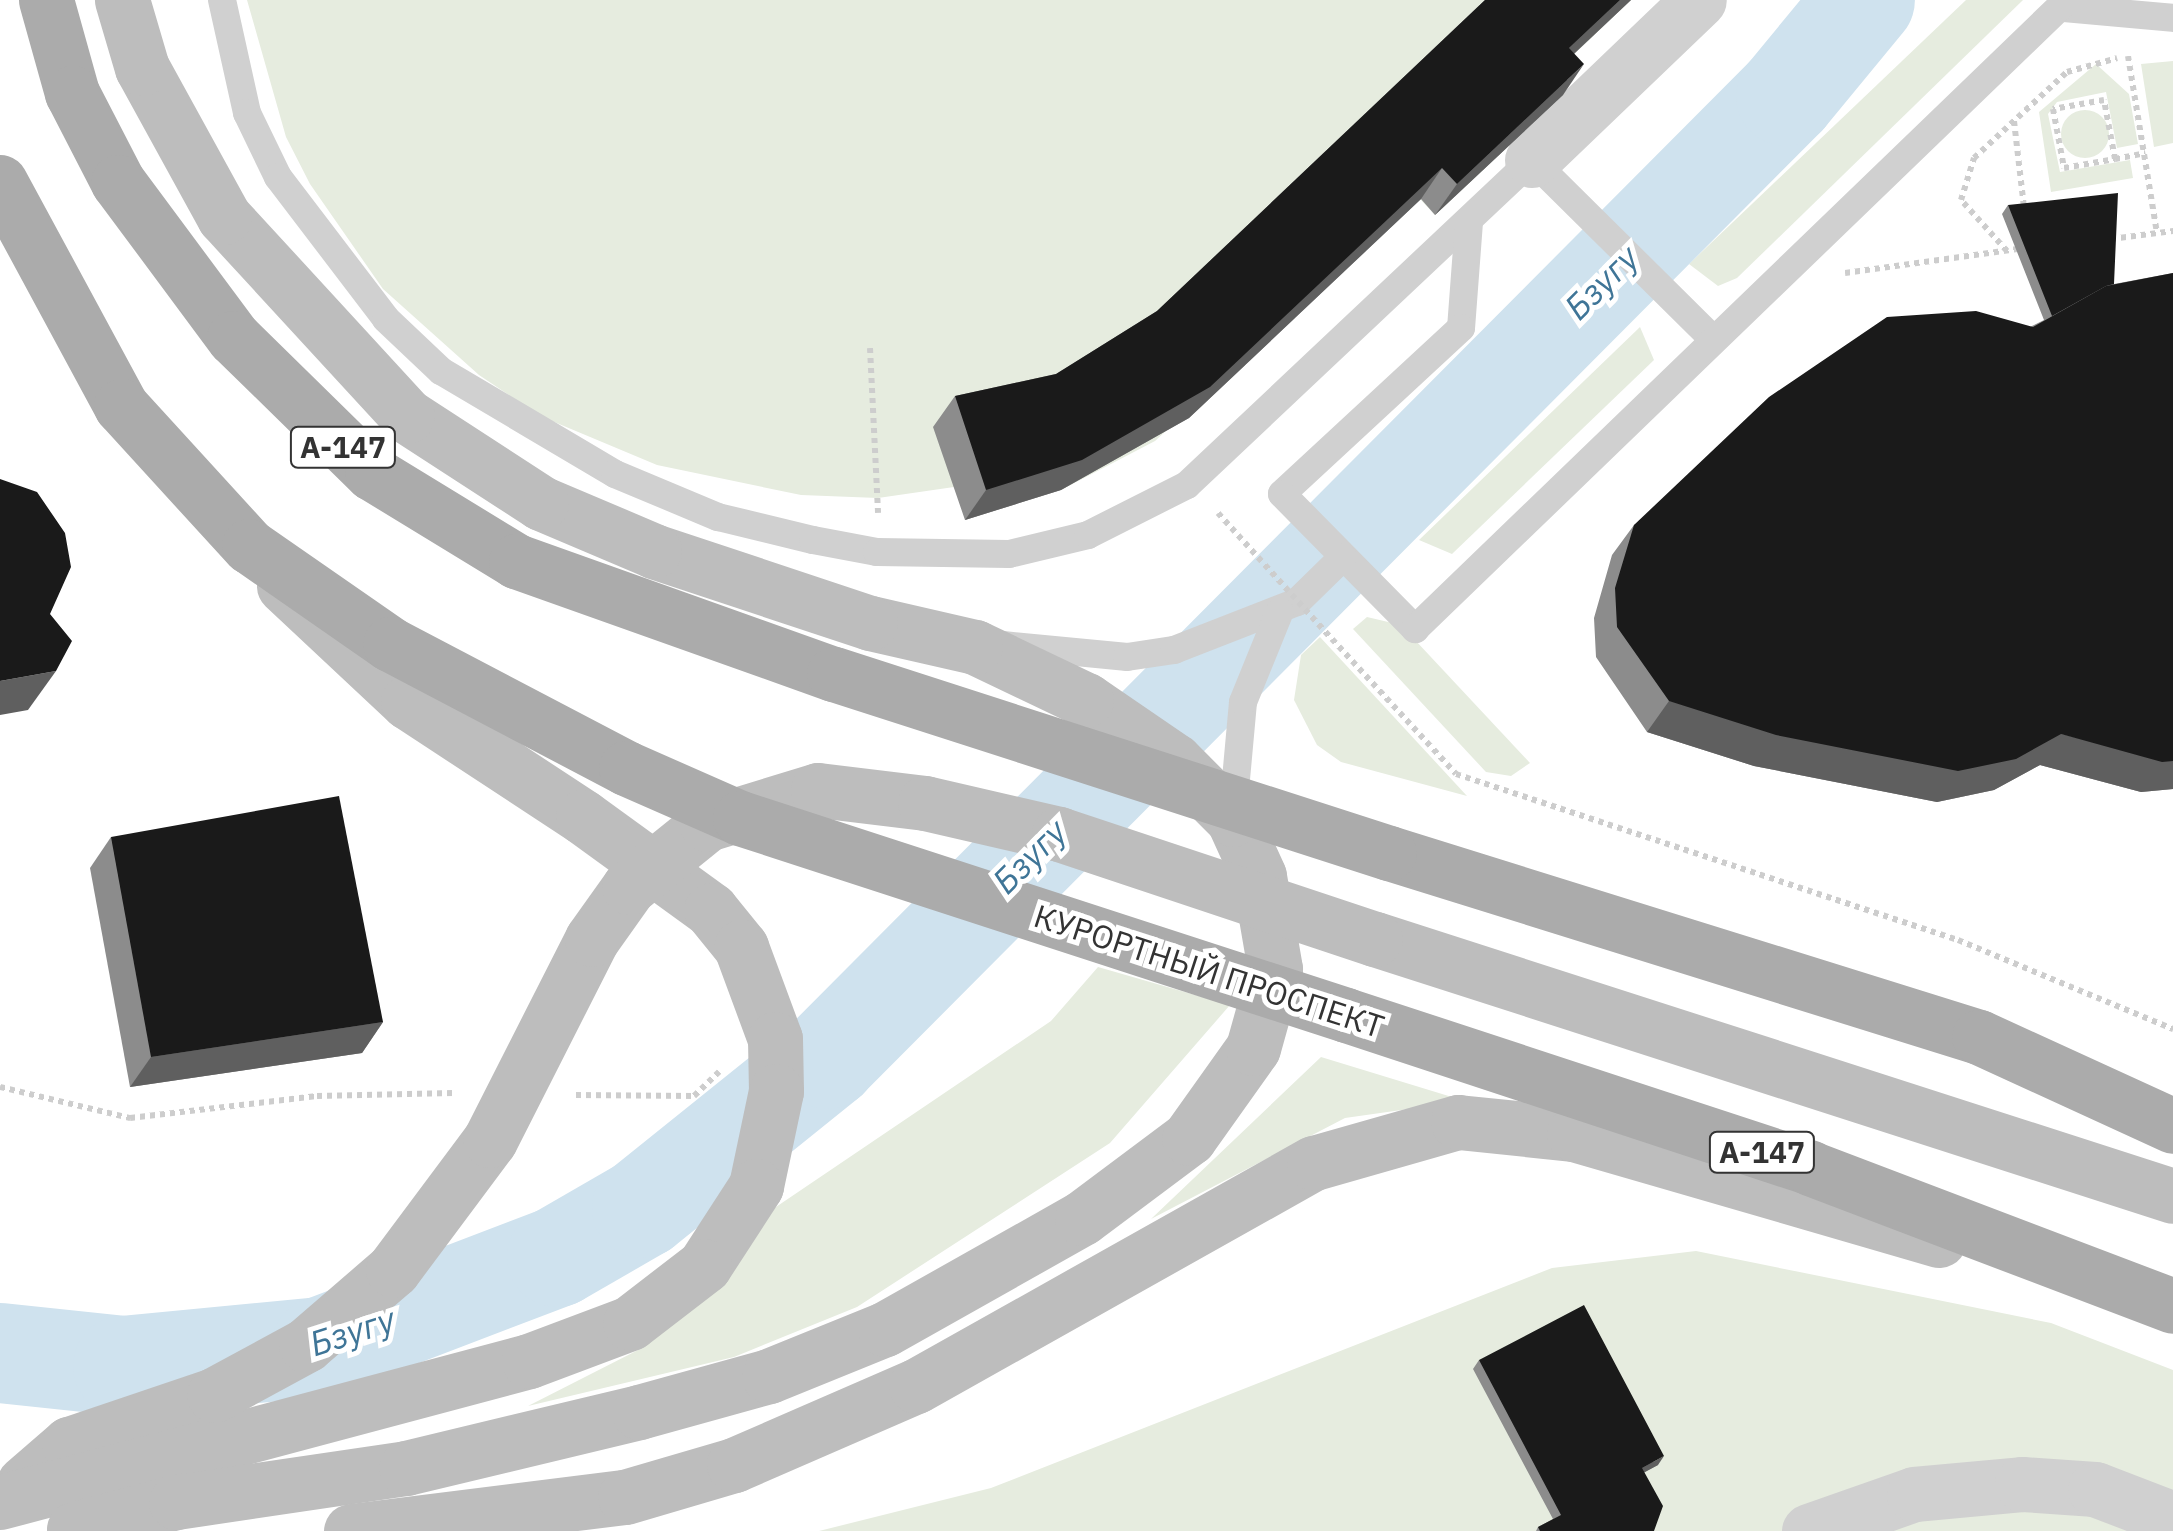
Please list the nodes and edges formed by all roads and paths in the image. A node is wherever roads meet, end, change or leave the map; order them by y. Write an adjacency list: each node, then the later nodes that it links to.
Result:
1 (46, 0): 32 (main road, А-147, bridge)
2 (122, 0): 29 (main road, А-147)
3 (222, 0): 26 (lane)
4 (1699, 0): 12 (street)
5 (2066, 4): 6 (lane); 21 (lane)
6 (2173, 18)
7 (2143, 55): 8 (path)
8 (2128, 56): 9 (path); 10 (path)
9 (2014, 121): 14 (path); 20 (path)
10 (2145, 153): 11 (path); 17 (path)
11 (2115, 159): 11 (path)
12 (1532, 160): 15 (lane); 22 (lane)
13 (0, 182): 25 (main road, КУРОРТНЫЙ ПРОСПЕКТ / А-147)
14 (2024, 214)
15 (1469, 222): 26 (lane); 27 (lane)
16 (2173, 230): 17 (path)
17 (2156, 233): 18 (path)
18 (2110, 239)
19 (2017, 249): 20 (path)
20 (2006, 250): 21 (path)
21 (1769, 283): 22 (lane)
22 (1713, 339): 27 (lane)
23 (870, 348): 26 (path)
24 (1218, 512): 28 (path, bridge)
25 (249, 546): 34 (main road, КУРОРТНЫЙ ПРОСПЕКТ / А-147, bridge); 35 (main road, А-147, bridge)
26 (877, 552)
27 (1344, 557): 28 (lane)
28 (1288, 606): 29 (lane); 30 (lane); 31 (path, bridge)
29 (975, 647): 30 (main road, А-147, bridge)
30 (1233, 819): 37 (main road, А-147)
31 (2173, 1029)
32 (2173, 1126)
33 (2173, 1196): 35 (main road, А-147, bridge)
34 (2173, 1307): 38 (main road, А-147)
35 (2, 1502): 37 (main road, А-147)
36 (2173, 1519): 39 (street)
37 (85, 1530)
38 (351, 1531)
39 (1809, 1531)

